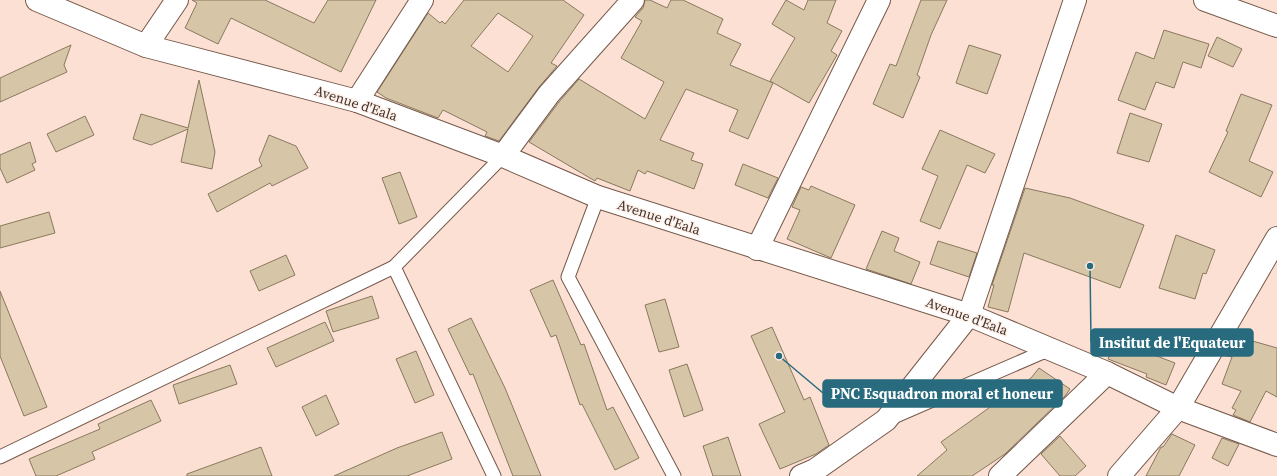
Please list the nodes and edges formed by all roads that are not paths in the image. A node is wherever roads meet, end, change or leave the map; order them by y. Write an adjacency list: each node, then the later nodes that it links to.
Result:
1 (37, 0): 9 (street, Avenue d'Eala)
2 (177, 0): 9 (street)
3 (422, 0): 10 (street)
4 (633, 0): 11 (street)
5 (879, 0): 14 (street)
6 (1075, 0): 16 (street)
7 (1205, 0): 8 (street)
8 (1277, 26)
9 (146, 46): 10 (street, Avenue d'Eala)
10 (357, 101): 11 (street, Avenue d'Eala)
11 (503, 156): 12 (street, Avenue d'Eala); 15 (lane)
12 (598, 197): 14 (street, Avenue d'Eala); 24 (lane)
13 (1277, 238): 19 (street)
14 (757, 249): 16 (street, Avenue d'Eala)
15 (394, 267): 22 (lane); 23 (lane)
16 (969, 315): 17 (street, Avenue d'Eala); 20 (street)
17 (1050, 349): 18 (street, Avenue d'Eala); 20 (lane)
18 (1106, 373): 19 (street, Avenue d'Eala); 26 (street)
19 (1178, 408): 21 (street, Avenue d'Eala); 27 (street)
20 (886, 420): 25 (street)
21 (1277, 445)
22 (0, 457)
23 (494, 476)
24 (674, 476)
25 (801, 476)
26 (1000, 476)
27 (1119, 476)

